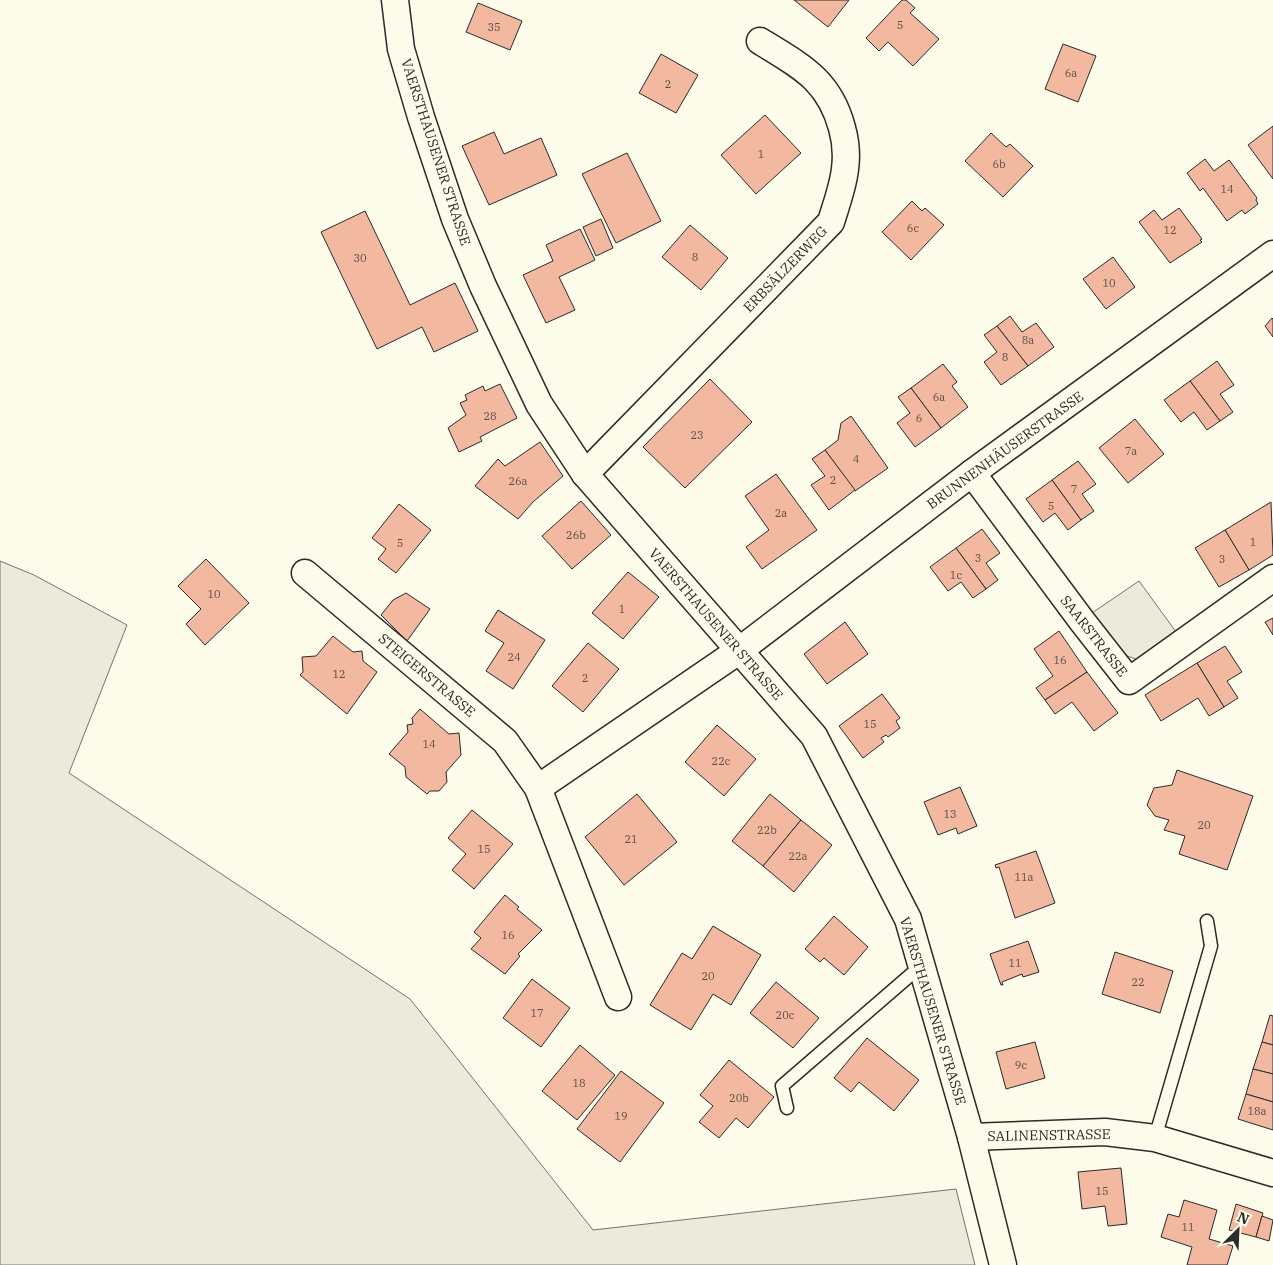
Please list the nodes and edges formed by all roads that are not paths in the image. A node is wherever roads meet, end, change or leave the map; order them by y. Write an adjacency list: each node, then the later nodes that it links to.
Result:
1 (395, 0): 5 (street, VAERSTHAUSENER STRASSE)
2 (760, 41): 5 (street, ERBSÄLZERWEG)
3 (1273, 254): 4 (street, BRUNNENHÄUSERSTRASSE)
4 (972, 473): 7 (street, SAARSTRASSE); 8 (street, BRUNNENHÄUSERSTRASSE)
5 (585, 474): 8 (street, VAERSTHAUSENER STRASSE)
6 (305, 572): 9 (street, STEIGERSTRASSE)
7 (1273, 578)
8 (740, 650): 9 (street); 11 (street, VAERSTHAUSENER STRASSE)
9 (538, 788): 12 (street, STEIGERSTRASSE)
10 (1207, 921): 15 (lane)
11 (922, 966): 13 (lane); 14 (street, VAERSTHAUSENER STRASSE)
12 (618, 998)
13 (787, 1108)
14 (970, 1137): 15 (street, SALINENSTRASSE); 17 (street, VAERSTHAUSENER STRASSE)
15 (1155, 1138): 16 (street, SALINENSTRASSE)
16 (1273, 1173)
17 (1003, 1265)

